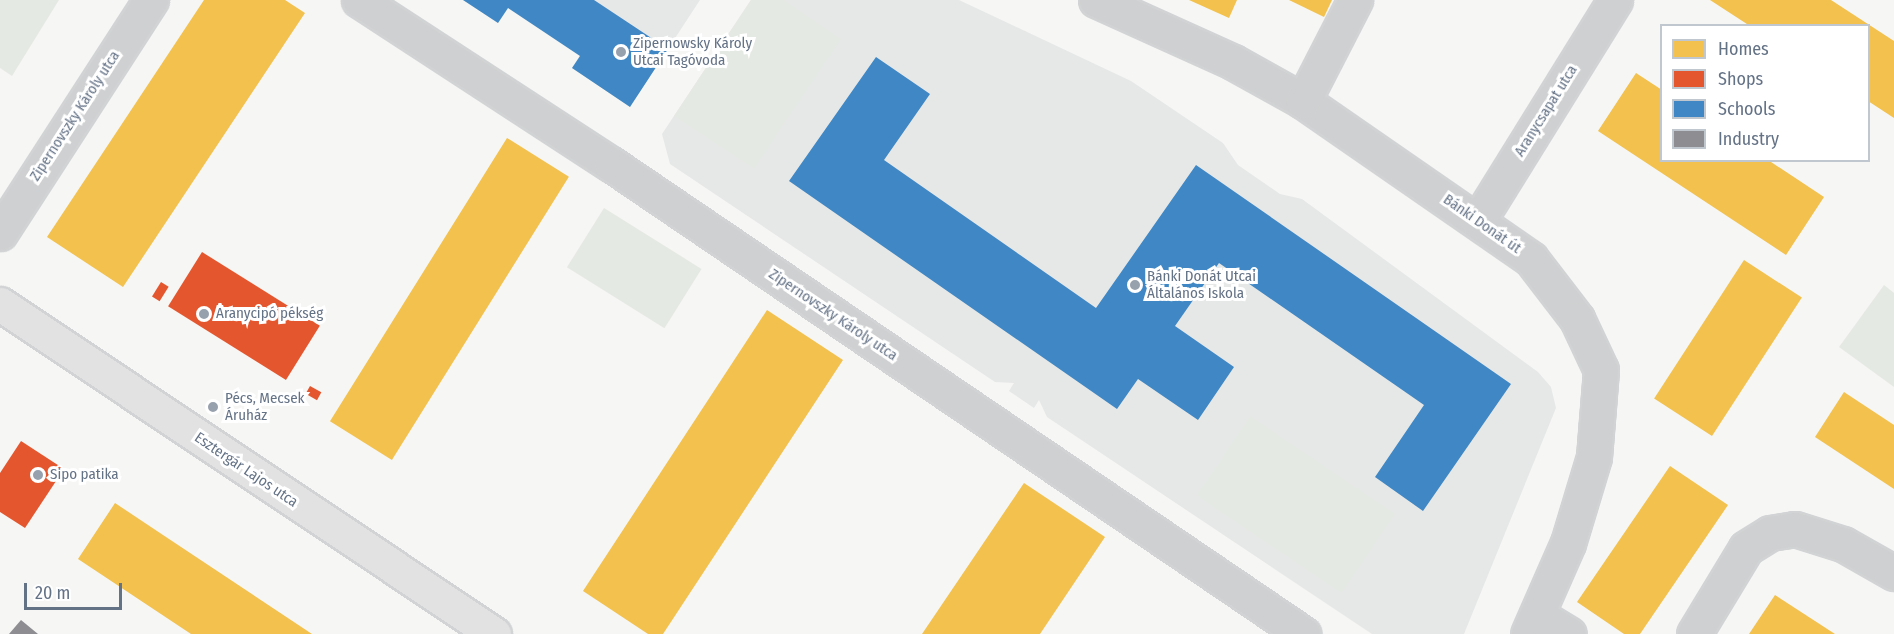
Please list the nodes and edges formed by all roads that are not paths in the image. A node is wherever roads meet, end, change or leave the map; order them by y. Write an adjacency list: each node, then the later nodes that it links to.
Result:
1 (151, 0): 8 (street, Zipernovszky Károly utca)
2 (360, 0): 13 (street, Zipernovszky Károly utca)
3 (1096, 0): 6 (street, Bánki Donát út)
4 (1355, 0): 6 (street)
5 (1614, 0): 7 (street, Aranycsapat utca)
6 (1303, 101): 7 (street, Bánki Donát út)
7 (1478, 221): 11 (street, Bánki Donát út)
8 (0, 233)
9 (0, 304): 12 (street, Esztergár Lajos utca)
10 (1894, 573): 15 (street)
11 (1533, 624): 14 (street, Bánki Donát út)
12 (494, 634)
13 (1303, 634)
14 (1569, 634)
15 (1694, 634)

